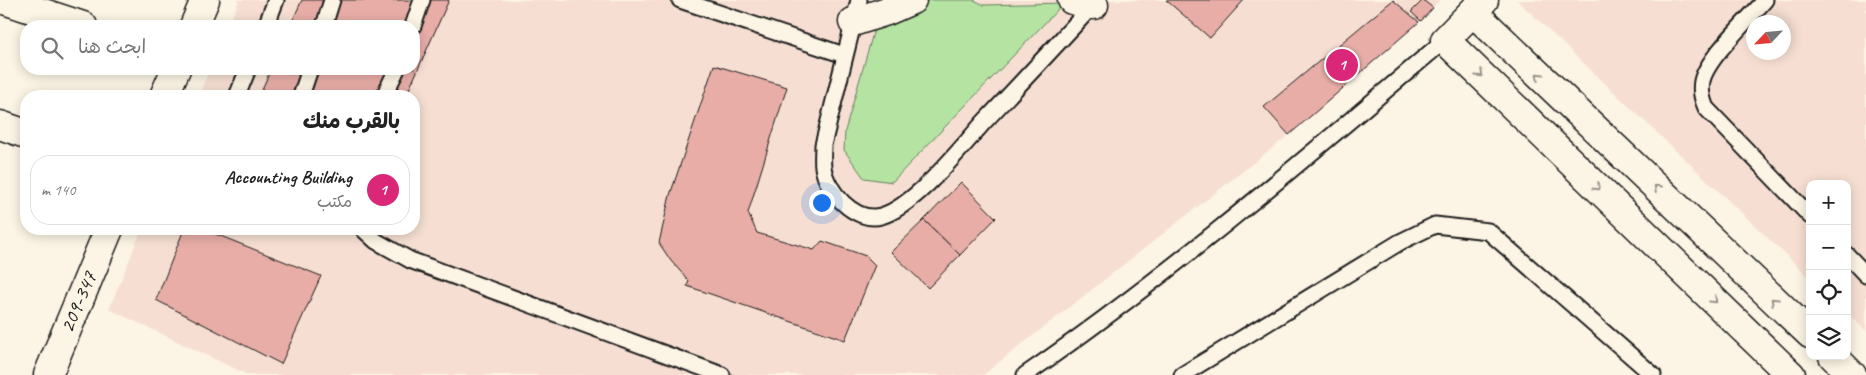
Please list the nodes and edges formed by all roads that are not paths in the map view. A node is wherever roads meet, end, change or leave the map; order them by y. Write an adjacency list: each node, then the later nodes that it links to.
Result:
1 (4, 0): 12 (street)
2 (205, 0): 13 (street)
3 (276, 0): 14 (lane)
4 (332, 0): 15 (lane)
5 (422, 0): 16 (lane)
6 (680, 0): 18 (lane)
7 (912, 0): 11 (street)
8 (1765, 0): 29 (lane)
9 (1088, 2): 18 (lane)
10 (1472, 4): 17 (street); 34 (street, one-way to 10)
11 (856, 11): 18 (lane)
12 (65, 20)
13 (197, 20)
14 (268, 20)
15 (326, 20)
16 (415, 20)
17 (1445, 40): 38 (lane); 41 (street, one-way to 41)
18 (844, 55)
19 (173, 75): 23 (street)
20 (246, 75): 24 (lane)
21 (308, 75): 25 (lane)
22 (394, 75): 26 (lane)
23 (167, 90)
24 (239, 90)
25 (303, 90)
26 (387, 90)
27 (0, 125): 28 (street)
28 (20, 132)
29 (1806, 212)
30 (106, 235): 36 (street, 209-347)
31 (370, 235): 37 (lane)
32 (1851, 260): 33 (lane)
33 (1866, 275)
34 (1806, 330)
35 (1837, 360): 42 (street)
36 (48, 375)
37 (722, 375)
38 (1025, 375)
39 (1182, 375): 40 (lane)
40 (1653, 375)
41 (1791, 375)
42 (1852, 375)

